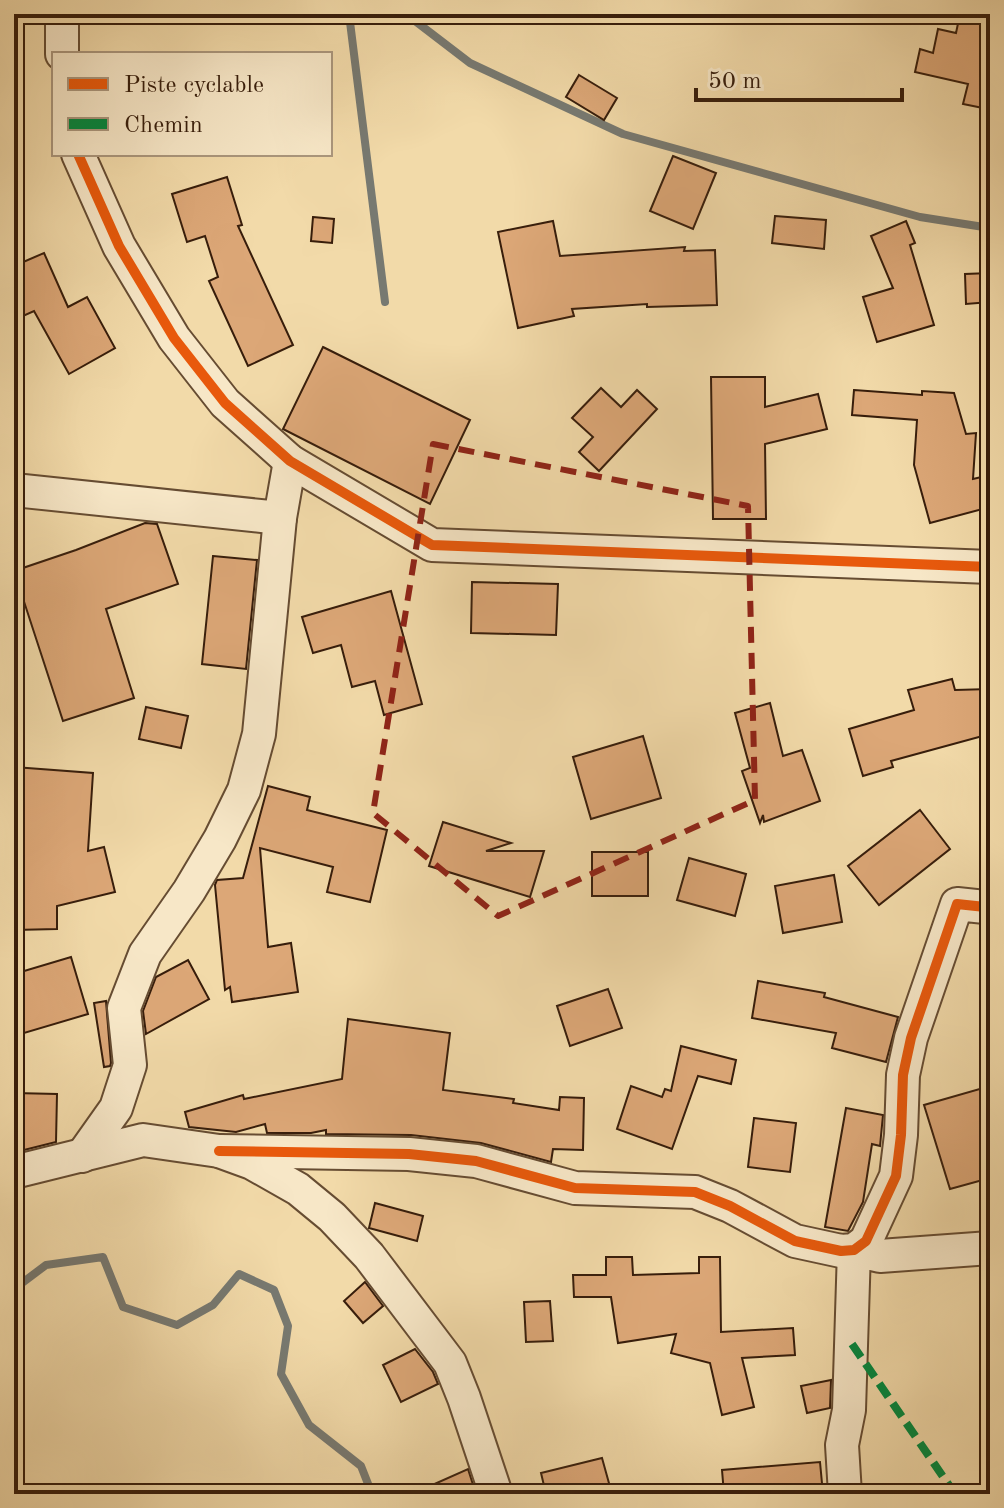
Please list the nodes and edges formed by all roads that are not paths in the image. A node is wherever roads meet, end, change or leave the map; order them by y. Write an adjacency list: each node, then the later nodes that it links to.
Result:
1 (62, 14): 2 (street)
2 (62, 52)
3 (79, 156): 4 (street)
4 (290, 461): 6 (street); 7 (street)
5 (14, 490): 6 (street)
6 (280, 518): 10 (street)
7 (990, 567)
8 (990, 910): 13 (street)
9 (219, 1151): 10 (street); 13 (street); 14 (street)
10 (82, 1156): 11 (street)
11 (14, 1172)
12 (990, 1248): 13 (street)
13 (854, 1250): 15 (street)
14 (496, 1494)
15 (845, 1494)

